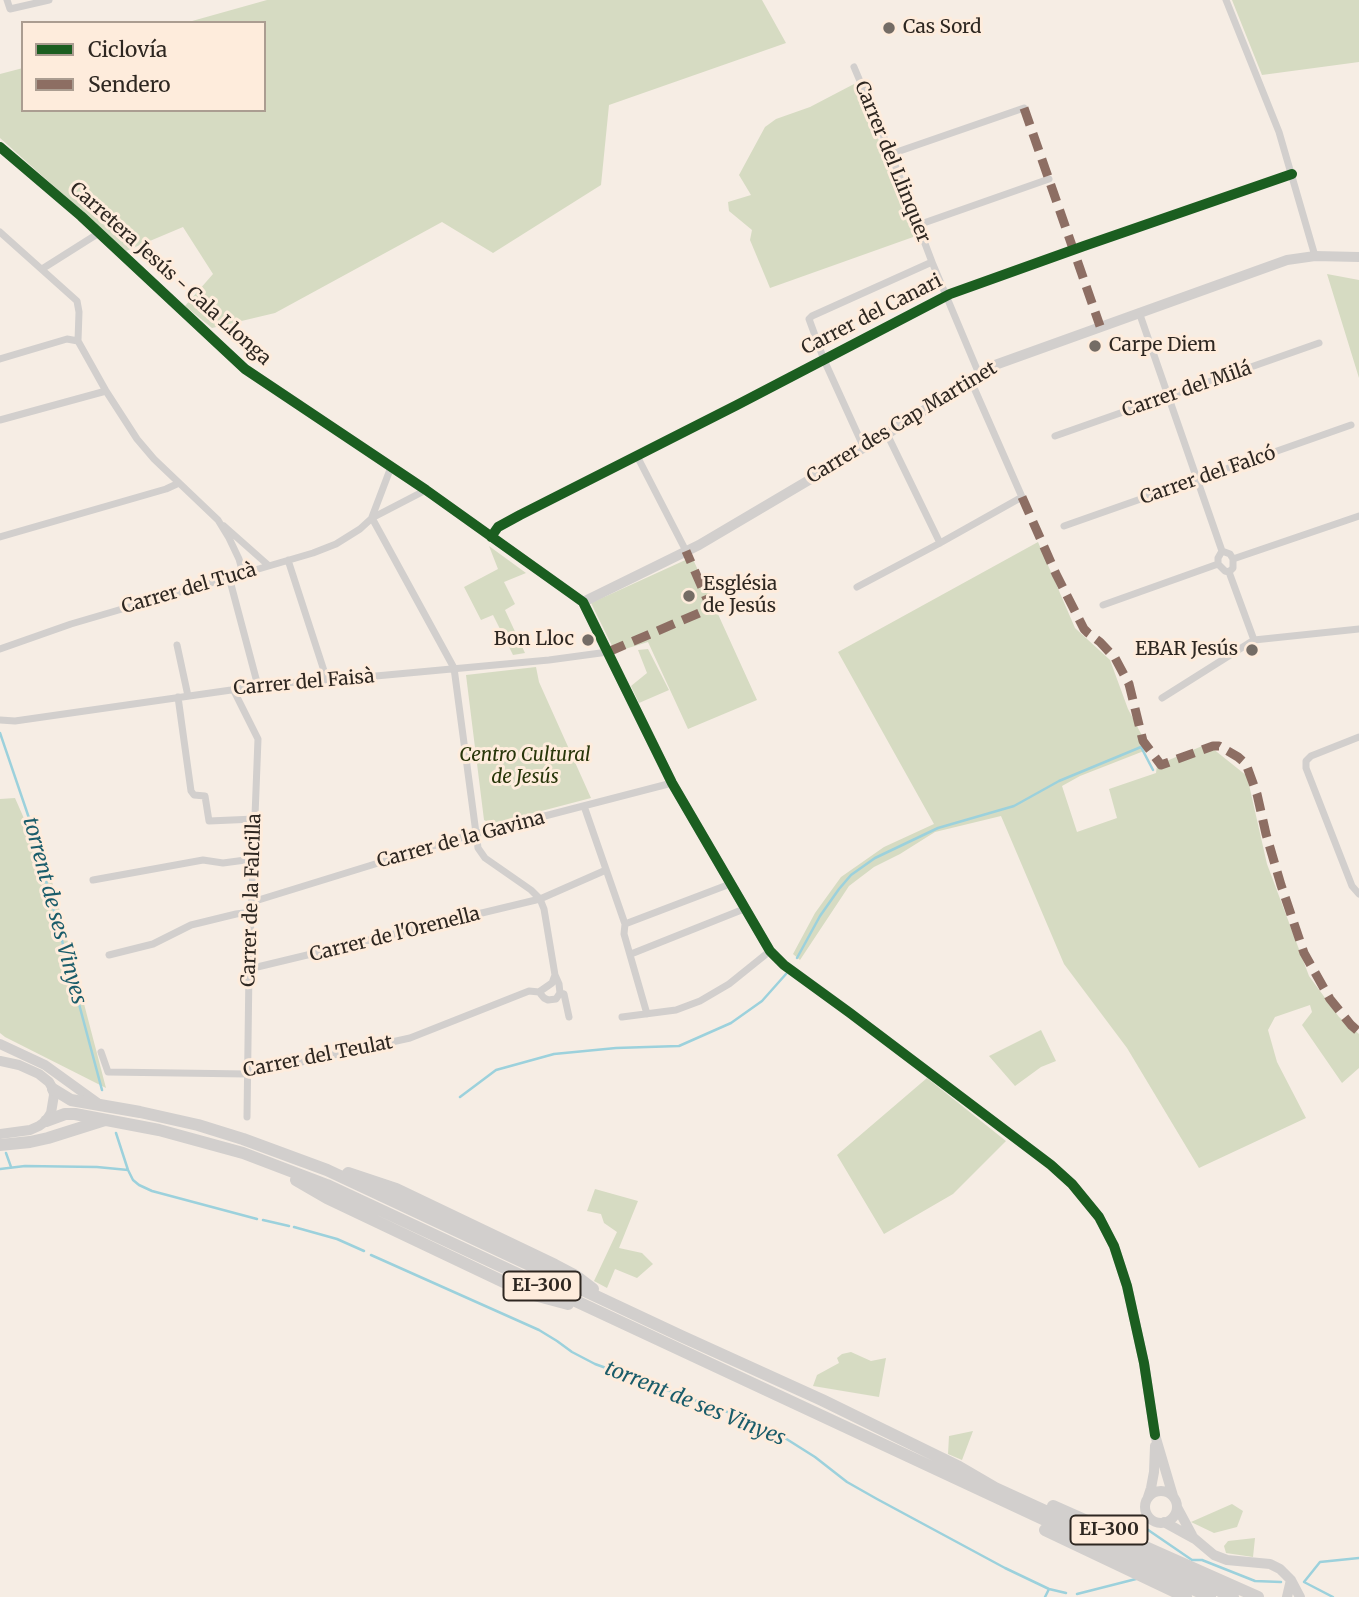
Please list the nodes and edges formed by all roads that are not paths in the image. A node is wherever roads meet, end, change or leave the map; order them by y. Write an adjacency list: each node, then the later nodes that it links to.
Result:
1 (7, 0): 2 (street)
2 (49, 0)
3 (1226, 0): 8 (street)
4 (854, 67): 7 (street, Carrer del Llinquer)
5 (1024, 108): 7 (street)
6 (0, 147): 12 (street, Carretera Jesús - Cala Llonga)
7 (891, 154): 10 (street, Carrer del Llinquer)
8 (1292, 174): 13 (street); 17 (street, Carrer del Canari)
9 (1049, 179): 10 (street)
10 (918, 225): 15 (street, Carrer del Llinquer)
11 (0, 232): 16 (street)
12 (99, 233): 16 (street); 32 (street, Carretera Jesús - Cala Llonga)
13 (1315, 256): 14 (street, Carrer des Cap Martinet); 18 (street, Carrer des Cap Martinet)
14 (1359, 257)
15 (932, 262): 17 (street, Carrer del Llinquer); 22 (street)
16 (42, 268): 19 (street)
17 (947, 296): 22 (street, Carrer del Canari); 23 (street, Carrer del Llinquer)
18 (1139, 312): 23 (street, Carrer des Cap Martinet); 25 (street)
19 (78, 341): 21 (street); 24 (street)
20 (1319, 343): 25 (street, Carrer del Milá)
21 (0, 359)
22 (824, 360): 30 (street); 31 (street, Carrer del Canari)
23 (975, 377): 28 (street, Carrer des Cap Martinet); 42 (street, Carrer del Llinquer)
24 (106, 391): 26 (street); 34 (street)
25 (1168, 397): 29 (street, Carrer del Milá); 33 (street)
26 (0, 420)
27 (1351, 425): 33 (street, Carrer del Falcó)
28 (887, 434): 30 (street, Carrer des Cap Martinet); 42 (street)
29 (1055, 436)
30 (864, 448): 43 (street, Carrer des Cap Martinet)
31 (637, 456): 41 (street, Carrer del Canari); 43 (street)
32 (391, 467): 35 (street, Carretera Jesús - Cala Llonga); 37 (street)
33 (1197, 479): 39 (street, Carrer del Falcó); 44 (street)
34 (179, 483): 38 (street); 40 (street)
35 (426, 491): 37 (street, Carrer del Tucà); 41 (street, Carretera Jesús - Cala Llonga)
36 (1359, 516): 45 (street)
37 (372, 518): 46 (street, Carrer del Tucà); 60 (street)
38 (218, 520): 48 (street); 50 (street)
39 (1064, 526)
40 (0, 537)
41 (491, 537): 53 (street, Carretera Jesús - Cala Llonga)
42 (940, 543): 52 (street)
43 (686, 551): 53 (street, Carrer des Cap Martinet)
44 (1222, 551): 45 (street); 47 (street)
45 (1233, 559): 49 (street)
46 (288, 560): 48 (street, Carrer del Tucà); 61 (street)
47 (1218, 564): 49 (street); 54 (street)
48 (268, 565): 50 (street, Carrer del Tucà)
49 (1229, 572): 56 (street)
50 (243, 573): 51 (street, Carrer del Tucà)
51 (229, 577): 58 (street, Carrer del Tucà); 62 (street)
52 (857, 587)
53 (583, 602): 59 (street)
54 (1102, 605)
55 (1359, 629): 56 (street)
56 (1254, 640): 66 (street)
57 (177, 645): 64 (street)
58 (0, 649)
59 (608, 652): 60 (street, Carrer del Faisà); 69 (street)
60 (454, 668): 61 (street, Carrer del Faisà); 72 (street)
61 (327, 680): 62 (street, Carrer del Faisà)
62 (258, 686): 63 (street, Carrer del Faisà)
63 (233, 689): 64 (street, Carrer del Faisà); 71 (street, Carrer de la Falcilla)
64 (188, 696): 65 (street, Carrer del Faisà)
65 (178, 697): 67 (street, Carrer del Faisà); 71 (street)
66 (1162, 698)
67 (0, 720)
68 (1359, 737): 77 (street)
69 (672, 783): 70 (street, Carrer de la Gavina); 76 (street)
70 (584, 806): 72 (street, Carrer de la Gavina); 74 (street)
71 (255, 819): 73 (street, Carrer de la Falcilla)
72 (476, 834): 78 (street); 79 (street, Carrer de la Gavina)
73 (253, 859): 75 (street); 79 (street, Carrer de la Falcilla)
74 (606, 870): 78 (street, Carrer de l'Orenella); 82 (street)
75 (93, 880)
76 (730, 884): 80 (street); 82 (street)
77 (1359, 894)
78 (540, 899): 86 (street, Carrer de l'Orenella); 87 (street)
79 (251, 902): 81 (street, Carrer de la Falcilla)
80 (744, 909): 83 (street); 84 (street)
81 (251, 912): 85 (street); 86 (street, Carrer de la Falcilla)
82 (625, 925): 84 (street)
83 (769, 951): 90 (street); 104 (street)
84 (631, 954): 90 (street)
85 (109, 955)
86 (250, 969): 96 (street, Carrer de la Falcilla)
87 (555, 975): 88 (street); 89 (street)
88 (539, 992): 89 (street, Carrer del Teulat); 96 (street, Carrer del Teulat)
89 (560, 993): 91 (street)
90 (647, 1014): 92 (street)
91 (569, 1017)
92 (622, 1017)
93 (0, 1044): 98 (street)
94 (101, 1052): 96 (street, Carrer del Teulat)
95 (0, 1061): 97 (main road, EI-300)
96 (247, 1074): 99 (street, Carrer de la Falcilla)
97 (53, 1089): 98 (highway, EI-300); 101 (main road)
98 (100, 1104): 106 (highway, EI-300)
99 (247, 1117)
100 (107, 1119): 101 (highway, EI-300); 103 (highway); 105 (highway, EI-300)
101 (46, 1121): 102 (main road, EI-300)
102 (0, 1134)
103 (0, 1145)
104 (1155, 1435): 107 (street); 108 (street)
105 (918, 1462): 112 (highway, EI-300); 113 (highway)
106 (959, 1467): 114 (highway); 115 (highway, EI-300)
107 (1147, 1497): 108 (street); 109 (street)
108 (1175, 1502): 109 (street); 110 (street)
109 (1164, 1522): 110 (street)
110 (1195, 1539): 111 (street)
111 (1291, 1580): 116 (street); 117 (street)
112 (1186, 1597)
113 (1210, 1597)
114 (1233, 1597)
115 (1258, 1597)
116 (1287, 1597)
117 (1300, 1597)

